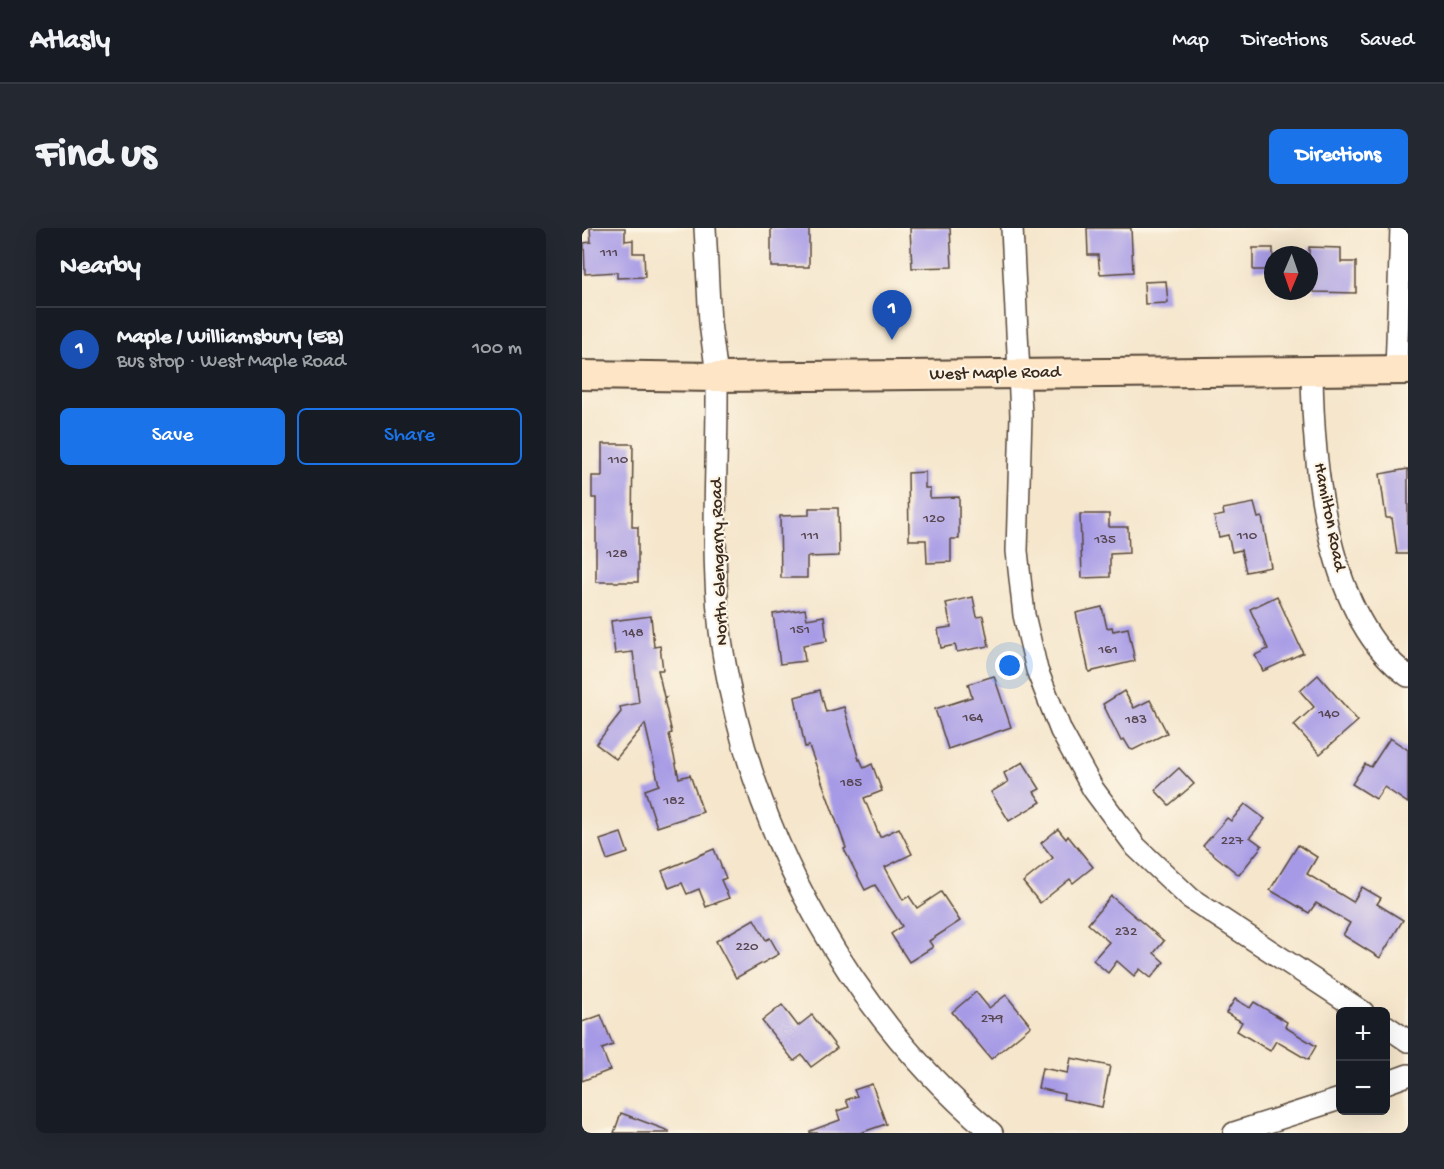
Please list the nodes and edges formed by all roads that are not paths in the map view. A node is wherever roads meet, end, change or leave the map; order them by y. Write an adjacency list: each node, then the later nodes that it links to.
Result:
1 (705, 228): 8 (street, North Glengarry Road)
2 (1012, 228): 6 (street)
3 (1401, 228): 4 (street)
4 (1402, 370): 5 (main road, West Maple Road)
5 (1312, 371): 6 (main road, West Maple Road); 9 (street, Hamilton Road)
6 (1018, 374): 8 (main road, West Maple Road); 10 (street)
7 (582, 375): 8 (main road, West Maple Road)
8 (717, 377): 16 (street, North Glengarry Road)
9 (1408, 676)
10 (1357, 1007)
11 (1390, 1029): 12 (street)
12 (1408, 1041)
13 (1408, 1075): 14 (street)
14 (1390, 1082)
15 (1336, 1101): 17 (street)
16 (992, 1133)
17 (1234, 1133)

